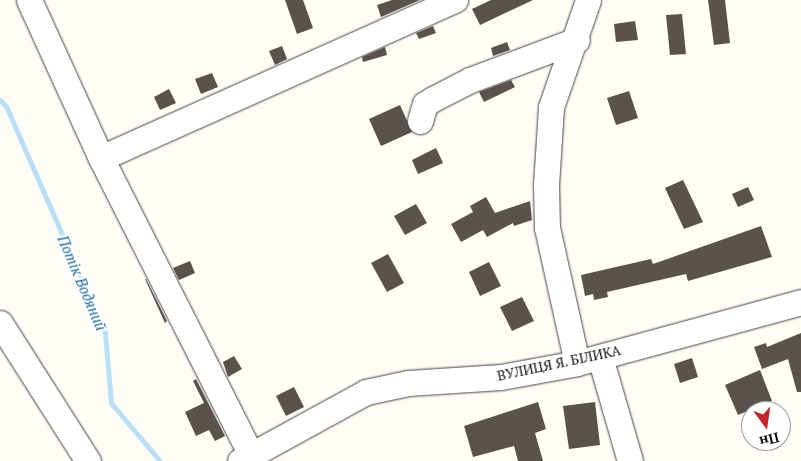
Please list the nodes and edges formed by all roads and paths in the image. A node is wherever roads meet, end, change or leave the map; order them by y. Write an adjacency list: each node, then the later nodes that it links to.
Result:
1 (455, 0): 6 (street)
2 (588, 0): 4 (street)
3 (38, 3): 6 (street)
4 (577, 40): 5 (street); 9 (street)
5 (420, 121)
6 (101, 158): 10 (street)
7 (801, 302): 9 (street, ВУЛИЦЯ Я. БІЛИКА)
8 (0, 324): 11 (street)
9 (589, 360): 10 (street, ВУЛИЦЯ Я. БІЛИКА); 12 (street)
10 (246, 458)
11 (88, 461)
12 (630, 461)

